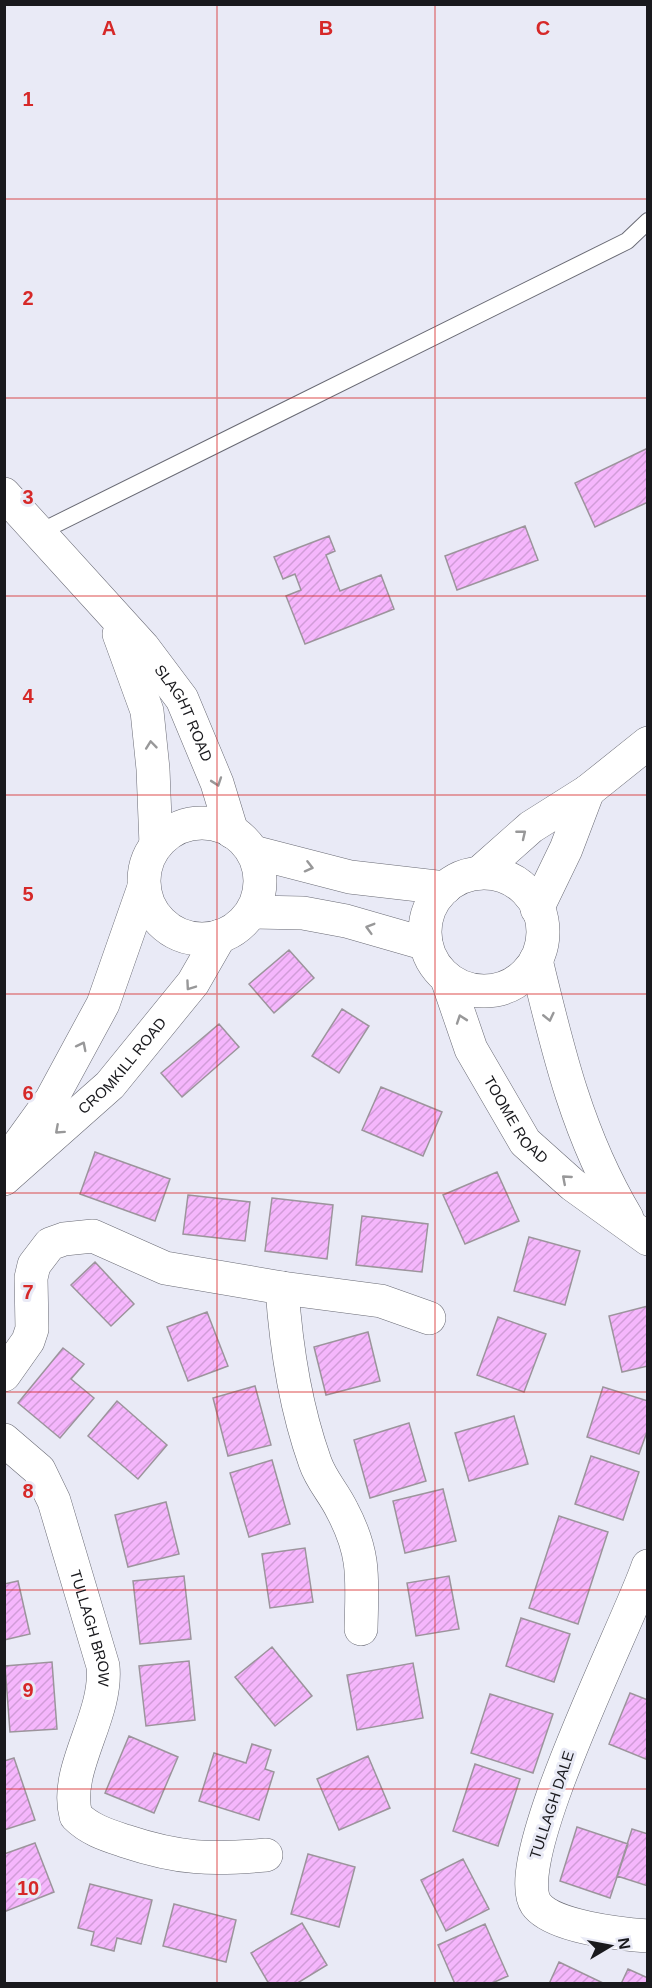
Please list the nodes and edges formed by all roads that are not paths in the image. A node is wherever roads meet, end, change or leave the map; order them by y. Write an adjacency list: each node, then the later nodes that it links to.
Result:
1 (648, 221): 3 (lane)
2 (4, 494): 3 (street, SLAGHT ROAD)
3 (40, 532): 4 (street, SLAGHT ROAD)
4 (109, 610): 7 (street, SLAGHT ROAD, one-way to 7); 8 (street, SLAGHT ROAD, one-way to 4)
5 (648, 743): 6 (street)
6 (588, 791): 9 (street, one-way to 6); 12 (street)
7 (243, 842): 8 (street); 11 (street, one-way to 11); 13 (street)
8 (156, 845): 10 (street)
9 (479, 873): 11 (street); 12 (street)
10 (144, 887): 14 (street); 18 (street, CROMKILL ROAD, one-way to 10)
11 (445, 888): 15 (street)
12 (537, 909): 16 (street)
13 (252, 912): 14 (street); 15 (street, one-way to 13)
14 (220, 936): 19 (street, CROMKILL ROAD, one-way to 19)
15 (426, 944): 17 (street)
16 (536, 960): 17 (street); 20 (street, TOOME ROAD, one-way to 20)
17 (447, 979): 20 (street, TOOME ROAD, one-way to 17)
18 (4, 1166)
19 (4, 1179)
20 (639, 1232)
21 (282, 1288): 22 (street); 23 (street); 27 (street)
22 (429, 1318)
23 (4, 1375)
24 (4, 1440): 28 (street, TULLAGH BROW)
25 (648, 1566): 26 (street, TULLAGH DALE)
26 (642, 1602): 29 (street, TULLAGH DALE)
27 (361, 1629)
28 (267, 1855)
29 (648, 1936)

